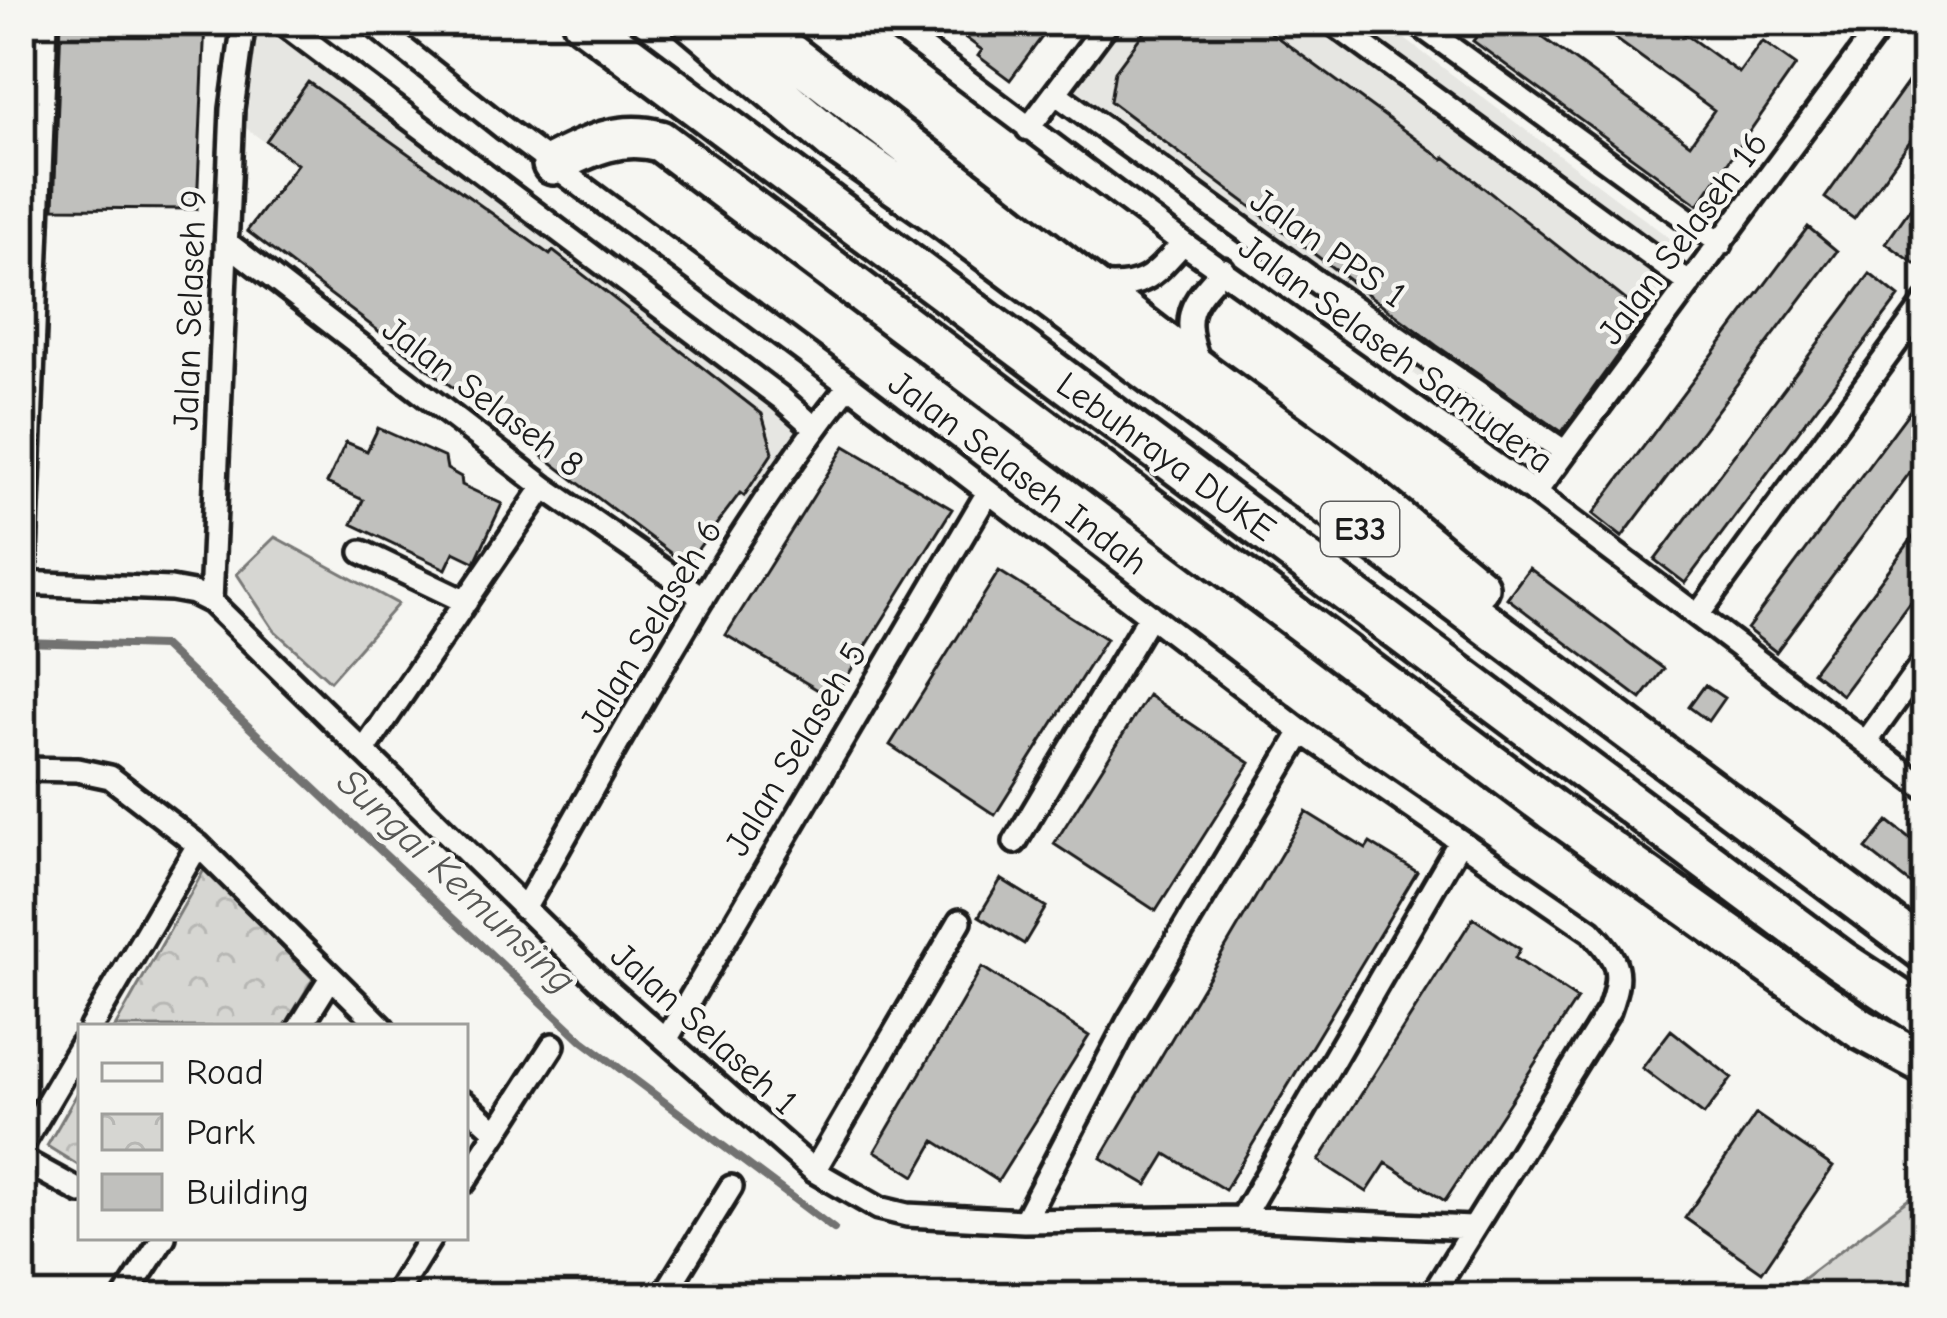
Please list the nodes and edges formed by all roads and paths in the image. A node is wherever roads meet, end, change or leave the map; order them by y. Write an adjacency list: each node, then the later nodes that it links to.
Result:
1 (46, 21): 31 (street)
2 (244, 21): 16 (street, Jalan Selaseh 9)
3 (280, 21): 25 (street)
4 (369, 21): 15 (street, Jalan Selaseh Indah)
5 (583, 21): 51 (highway, Lebuhraya DUKE / E33)
6 (692, 21): 42 (highway, Lebuhraya DUKE / E33)
7 (747, 21): 20 (highway)
8 (887, 21): 14 (street, Jalan Selaseh Samudera)
9 (1109, 21): 13 (street)
10 (1330, 21): 21 (street)
11 (1884, 21): 18 (street, Jalan Selaseh 16)
12 (1420, 23): 18 (street)
13 (1055, 93): 14 (street); 26 (street, Jalan PPS 1)
14 (1028, 129): 17 (street, Jalan Selaseh Samudera)
15 (553, 164): 24 (street, Jalan Selaseh Indah); 58 (highway)
16 (226, 242): 27 (street, Jalan Selaseh 8); 33 (street, Jalan Selaseh 9)
17 (1183, 243): 19 (street, Jalan Selaseh Samudera); 20 (street)
18 (1720, 244): 21 (street, Jalan Selaseh 16)
19 (1222, 268): 23 (street); 28 (street, Jalan Selaseh Samudera)
20 (1090, 284): 23 (highway)
21 (1690, 284): 26 (street, Jalan Selaseh 16)
22 (1926, 302): 36 (street)
23 (1204, 374): 42 (highway)
24 (849, 385): 25 (street, Jalan Selaseh 6); 29 (street, Jalan Selaseh Indah)
25 (815, 428): 32 (street, Jalan Selaseh 6)
26 (1565, 452): 28 (street, Jalan Selaseh 16)
27 (544, 487): 32 (street, Jalan Selaseh 8); 34 (street)
28 (1535, 493): 36 (street, Jalan Selaseh Samudera)
29 (987, 494): 35 (street, Jalan Selaseh Indah); 55 (street, Jalan Selaseh 5)
30 (362, 552): 34 (street)
31 (22, 583): 33 (street)
32 (704, 598): 47 (street, Jalan Selaseh 6)
33 (211, 602): 40 (street, Jalan Selaseh 1)
34 (466, 602): 40 (street)
35 (1150, 615): 38 (street, Jalan Selaseh Indah); 45 (street)
36 (1698, 615): 39 (street, Jalan Selaseh Samudera)
37 (1926, 659): 39 (street)
38 (1302, 732): 44 (street, Jalan Selaseh Indah); 68 (street)
39 (1866, 742): 43 (street, Jalan Selaseh Samudera)
40 (365, 749): 47 (street, Jalan Selaseh 1)
41 (21, 770): 46 (street)
42 (1708, 788): 49 (highway, Lebuhraya DUKE / E33)
43 (1926, 788)
44 (1460, 841): 67 (street); 69 (street, Jalan Selaseh Indah)
45 (1016, 842)
46 (198, 845): 50 (street); 52 (street)
47 (524, 909): 55 (street, Jalan Selaseh 1)
48 (960, 921): 63 (street)
49 (1926, 952)
50 (331, 979): 53 (street); 54 (street)
51 (1926, 1017)
52 (93, 1024)
53 (302, 1024)
54 (379, 1024)
55 (666, 1040): 63 (street, Jalan Selaseh 1)
56 (554, 1045): 60 (street)
57 (78, 1050): 61 (street)
58 (1926, 1064)
59 (468, 1106): 60 (street)
60 (497, 1132): 64 (street)
61 (21, 1147)
62 (21, 1159): 66 (street)
63 (814, 1171): 68 (street, Jalan Selaseh 1)
64 (468, 1176)
65 (731, 1186): 74 (street)
66 (78, 1190)
67 (1242, 1218): 68 (street, Jalan Selaseh 1); 69 (street, Jalan Selaseh 1)
68 (1024, 1221)
69 (1472, 1228): 75 (street)
70 (161, 1240): 72 (street)
71 (429, 1240): 73 (street)
72 (125, 1297)
73 (394, 1297)
74 (663, 1297)
75 (1431, 1297)

